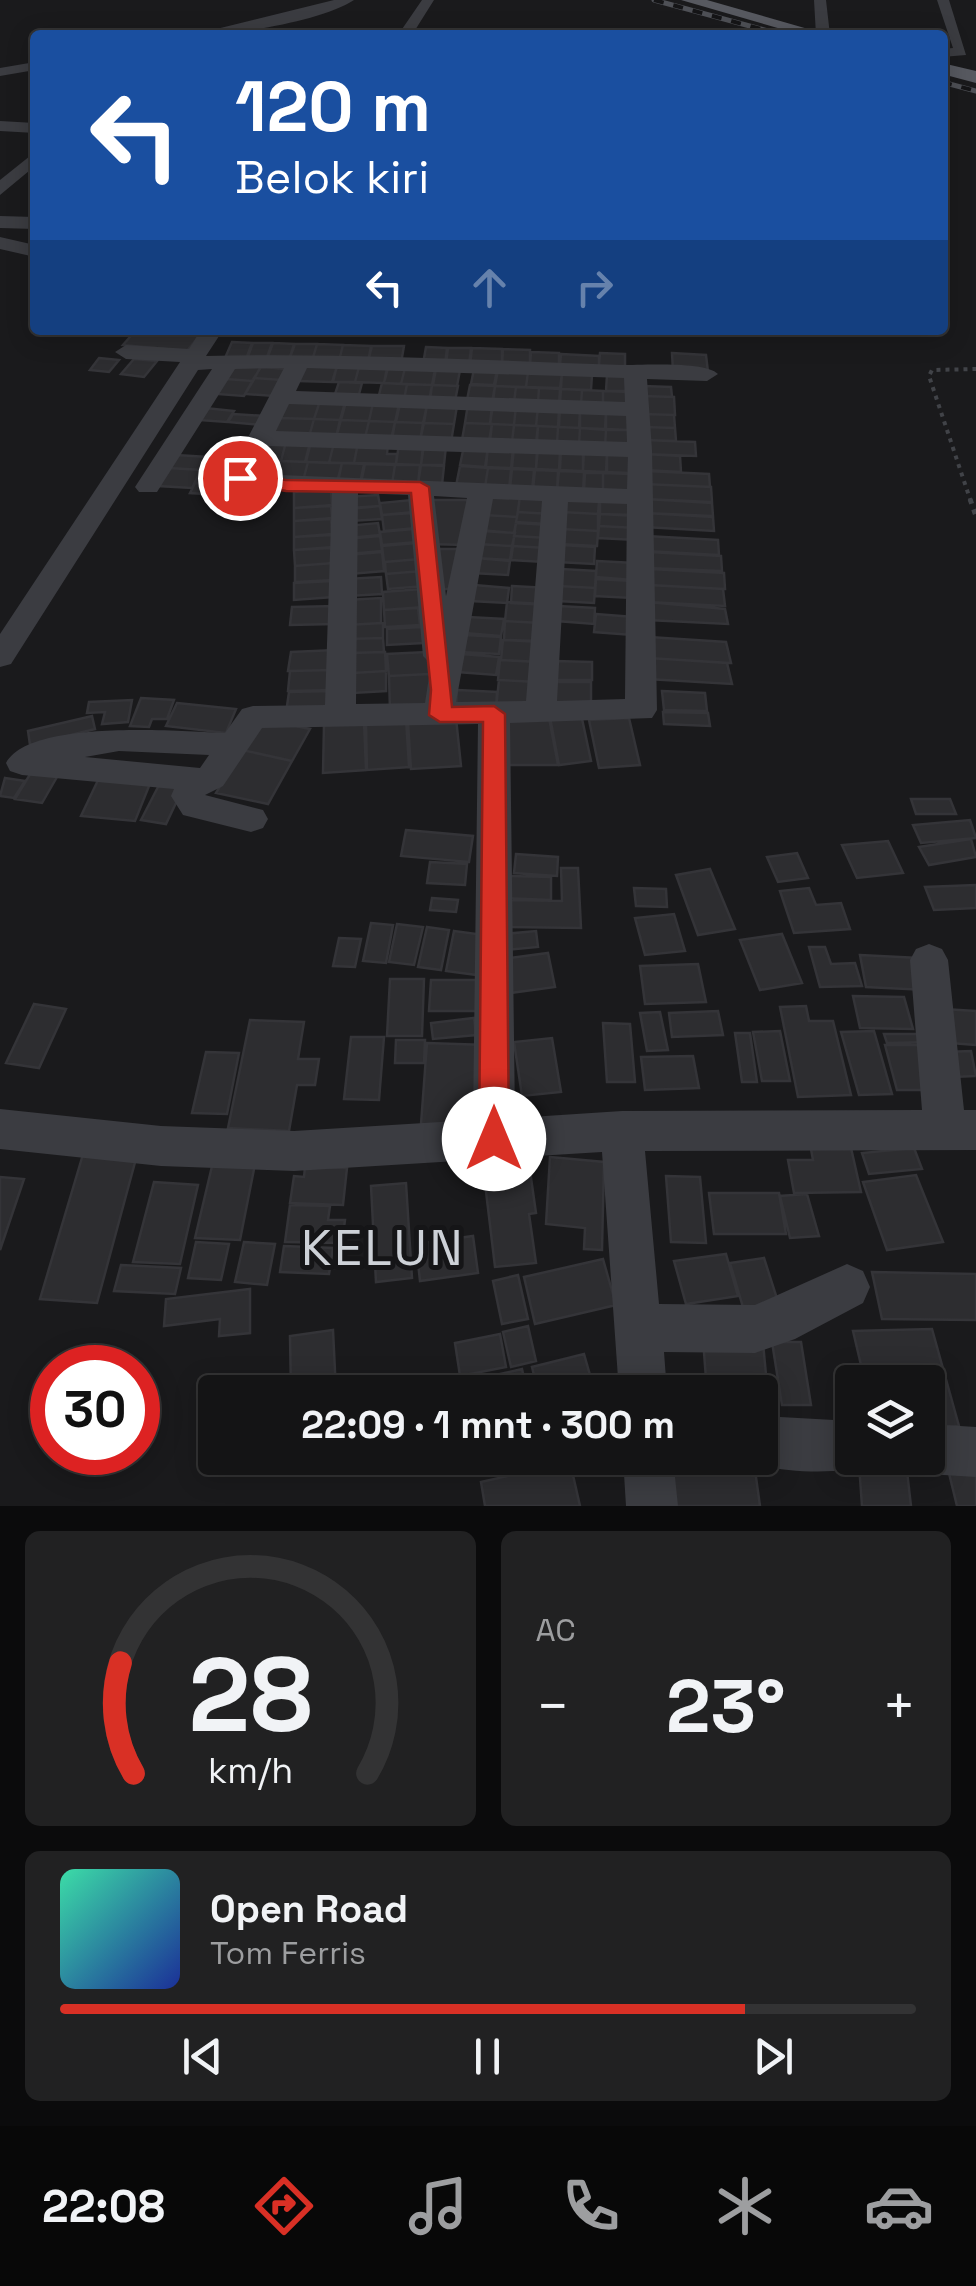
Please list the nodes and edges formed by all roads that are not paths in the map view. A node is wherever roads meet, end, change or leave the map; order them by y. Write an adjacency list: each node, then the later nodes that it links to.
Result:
1 (348, 0): 6 (street)
2 (428, 0): 7 (street)
3 (688, 0): 8 (main road)
4 (820, 0): 9 (street)
5 (943, 0): 10 (street)
6 (226, 30)
7 (408, 30)
8 (803, 30)
9 (822, 30)
10 (948, 53)
11 (30, 65): 14 (street)
12 (948, 67): 13 (street)
13 (976, 67)
14 (0, 69)
15 (948, 69): 16 (main road)
16 (976, 77)
17 (30, 84): 18 (street)
18 (0, 87)
19 (0, 126): 20 (street)
20 (30, 128)
21 (30, 166): 23 (street)
22 (30, 167): 24 (street)
23 (0, 169)
24 (6, 192)
25 (0, 222): 26 (street)
26 (30, 225)
27 (30, 228): 28 (street)
28 (6, 244)
29 (209, 335): 31 (street)
30 (126, 352): 31 (street)
31 (193, 359): 32 (street); 50 (street)
32 (228, 362): 33 (street); 45 (street)
33 (298, 362): 34 (street); 37 (street)
34 (468, 366): 35 (street); 38 (street)
35 (635, 371): 36 (street); 39 (street)
36 (707, 374)
37 (281, 396): 38 (street); 40 (street)
38 (463, 402): 39 (street); 41 (street)
39 (638, 409): 42 (street)
40 (259, 438): 41 (street); 43 (street)
41 (458, 443): 42 (street); 46 (street)
42 (640, 450): 49 (street)
43 (345, 485): 44 (street); 53 (street)
44 (420, 487): 46 (street); 51 (street)
45 (148, 488)
46 (452, 488): 47 (street)
47 (482, 489): 48 (street); 51 (street)
48 (556, 492): 49 (street); 52 (street)
49 (640, 496): 52 (street)
50 (0, 657)
51 (441, 702): 53 (street); 54 (street)
52 (541, 712): 54 (street)
53 (340, 717): 55 (street)
54 (494, 729): 62 (street)
55 (234, 745): 56 (street); 56 (street)
56 (196, 779): 57 (street)
57 (251, 818)
58 (929, 960): 60 (street)
59 (0, 1129): 62 (street)
60 (960, 1130): 61 (street)
61 (622, 1131): 62 (street); 64 (street)
62 (494, 1139)
63 (847, 1286): 64 (street)
64 (638, 1328): 65 (street)
65 (642, 1375)
66 (778, 1442): 67 (street)
67 (835, 1445)
68 (945, 1451): 69 (street)
69 (976, 1452)
70 (649, 1475): 71 (street)
71 (652, 1506)

